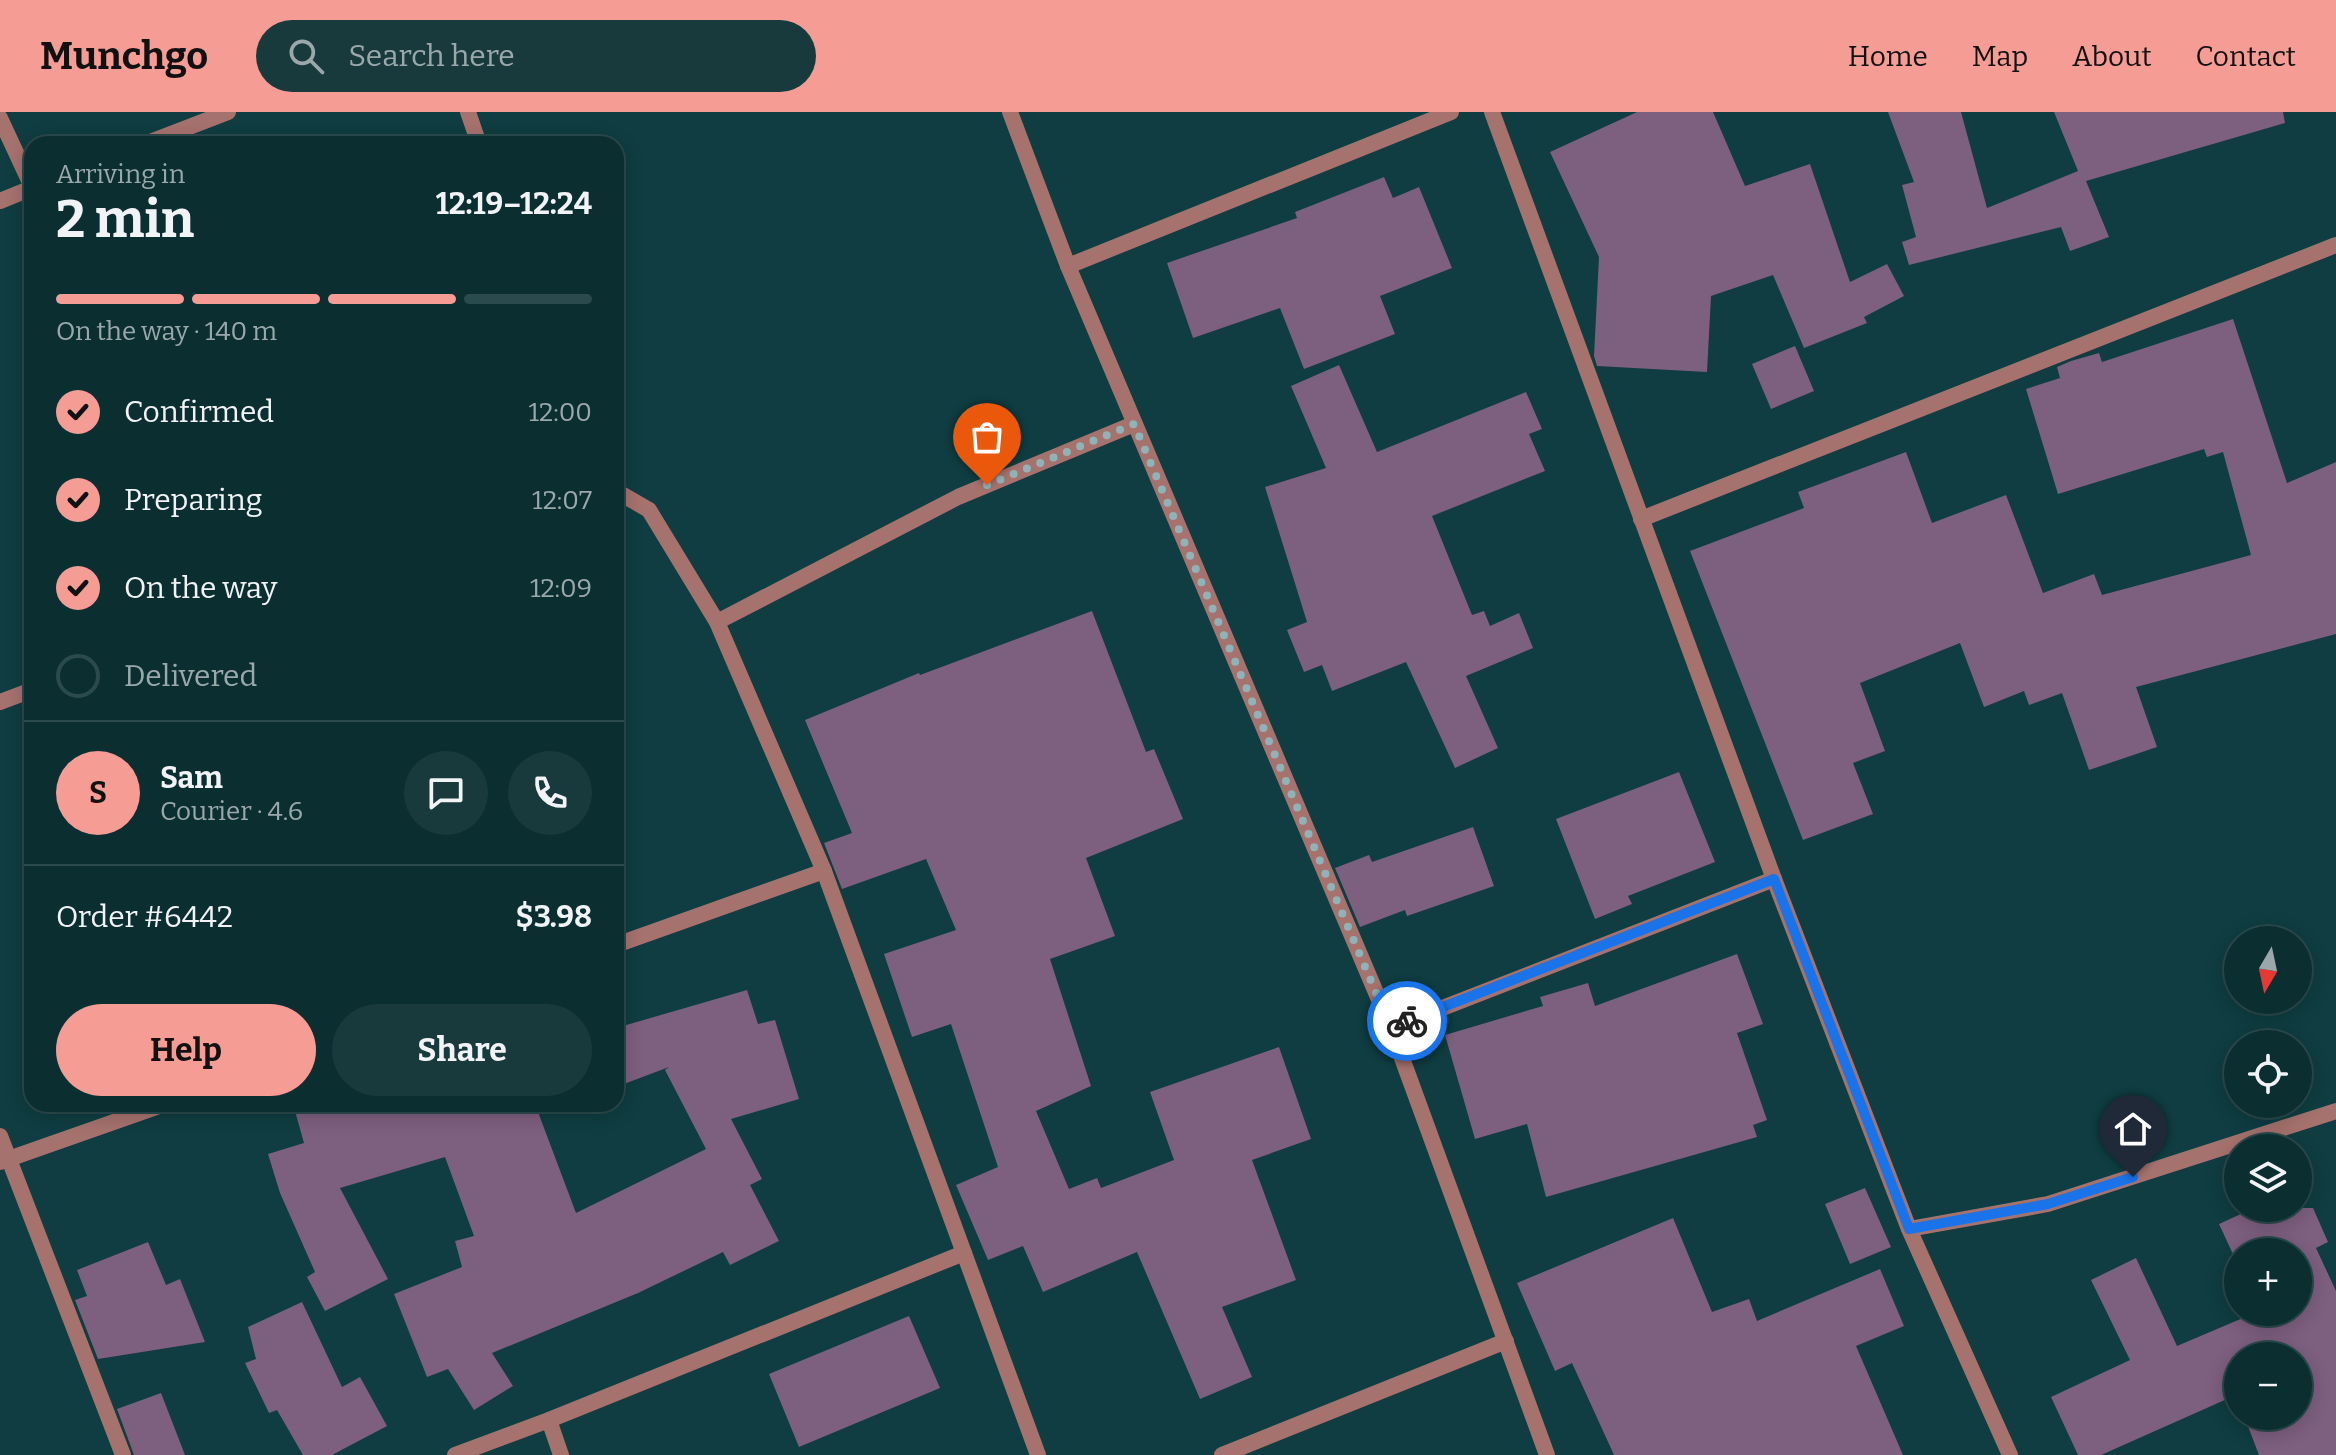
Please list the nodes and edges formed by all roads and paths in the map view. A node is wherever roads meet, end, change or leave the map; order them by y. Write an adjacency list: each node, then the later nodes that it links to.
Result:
1 (228, 112): 7 (street)
2 (468, 112): 8 (street)
3 (1010, 112): 13 (street)
4 (1451, 112): 13 (street)
5 (1492, 112): 16 (street)
6 (0, 118): 9 (street)
7 (166, 136)
8 (476, 136)
9 (24, 170)
10 (24, 191): 11 (street)
11 (0, 201)
12 (2336, 245): 16 (street)
13 (1068, 266): 14 (street)
14 (1134, 424): 17 (street); 23 (street)
15 (624, 496): 17 (street)
16 (1641, 519): 21 (street)
17 (717, 622): 20 (street)
18 (24, 693): 19 (street)
19 (0, 702)
20 (824, 871): 22 (street); 29 (street)
21 (1774, 879): 23 (street); 28 (street)
22 (624, 942)
23 (1391, 1028): 30 (street)
24 (142, 1112): 27 (street)
25 (2334, 1118): 28 (street)
26 (0, 1136): 27 (street)
27 (5, 1160): 32 (street)
28 (1909, 1229): 38 (street)
29 (964, 1253): 31 (street); 35 (street)
30 (1506, 1341): 36 (street); 37 (street)
31 (549, 1420): 33 (street); 34 (street)
32 (123, 1455)
33 (455, 1455)
34 (561, 1455)
35 (1038, 1455)
36 (1222, 1455)
37 (1547, 1455)
38 (2010, 1455)

